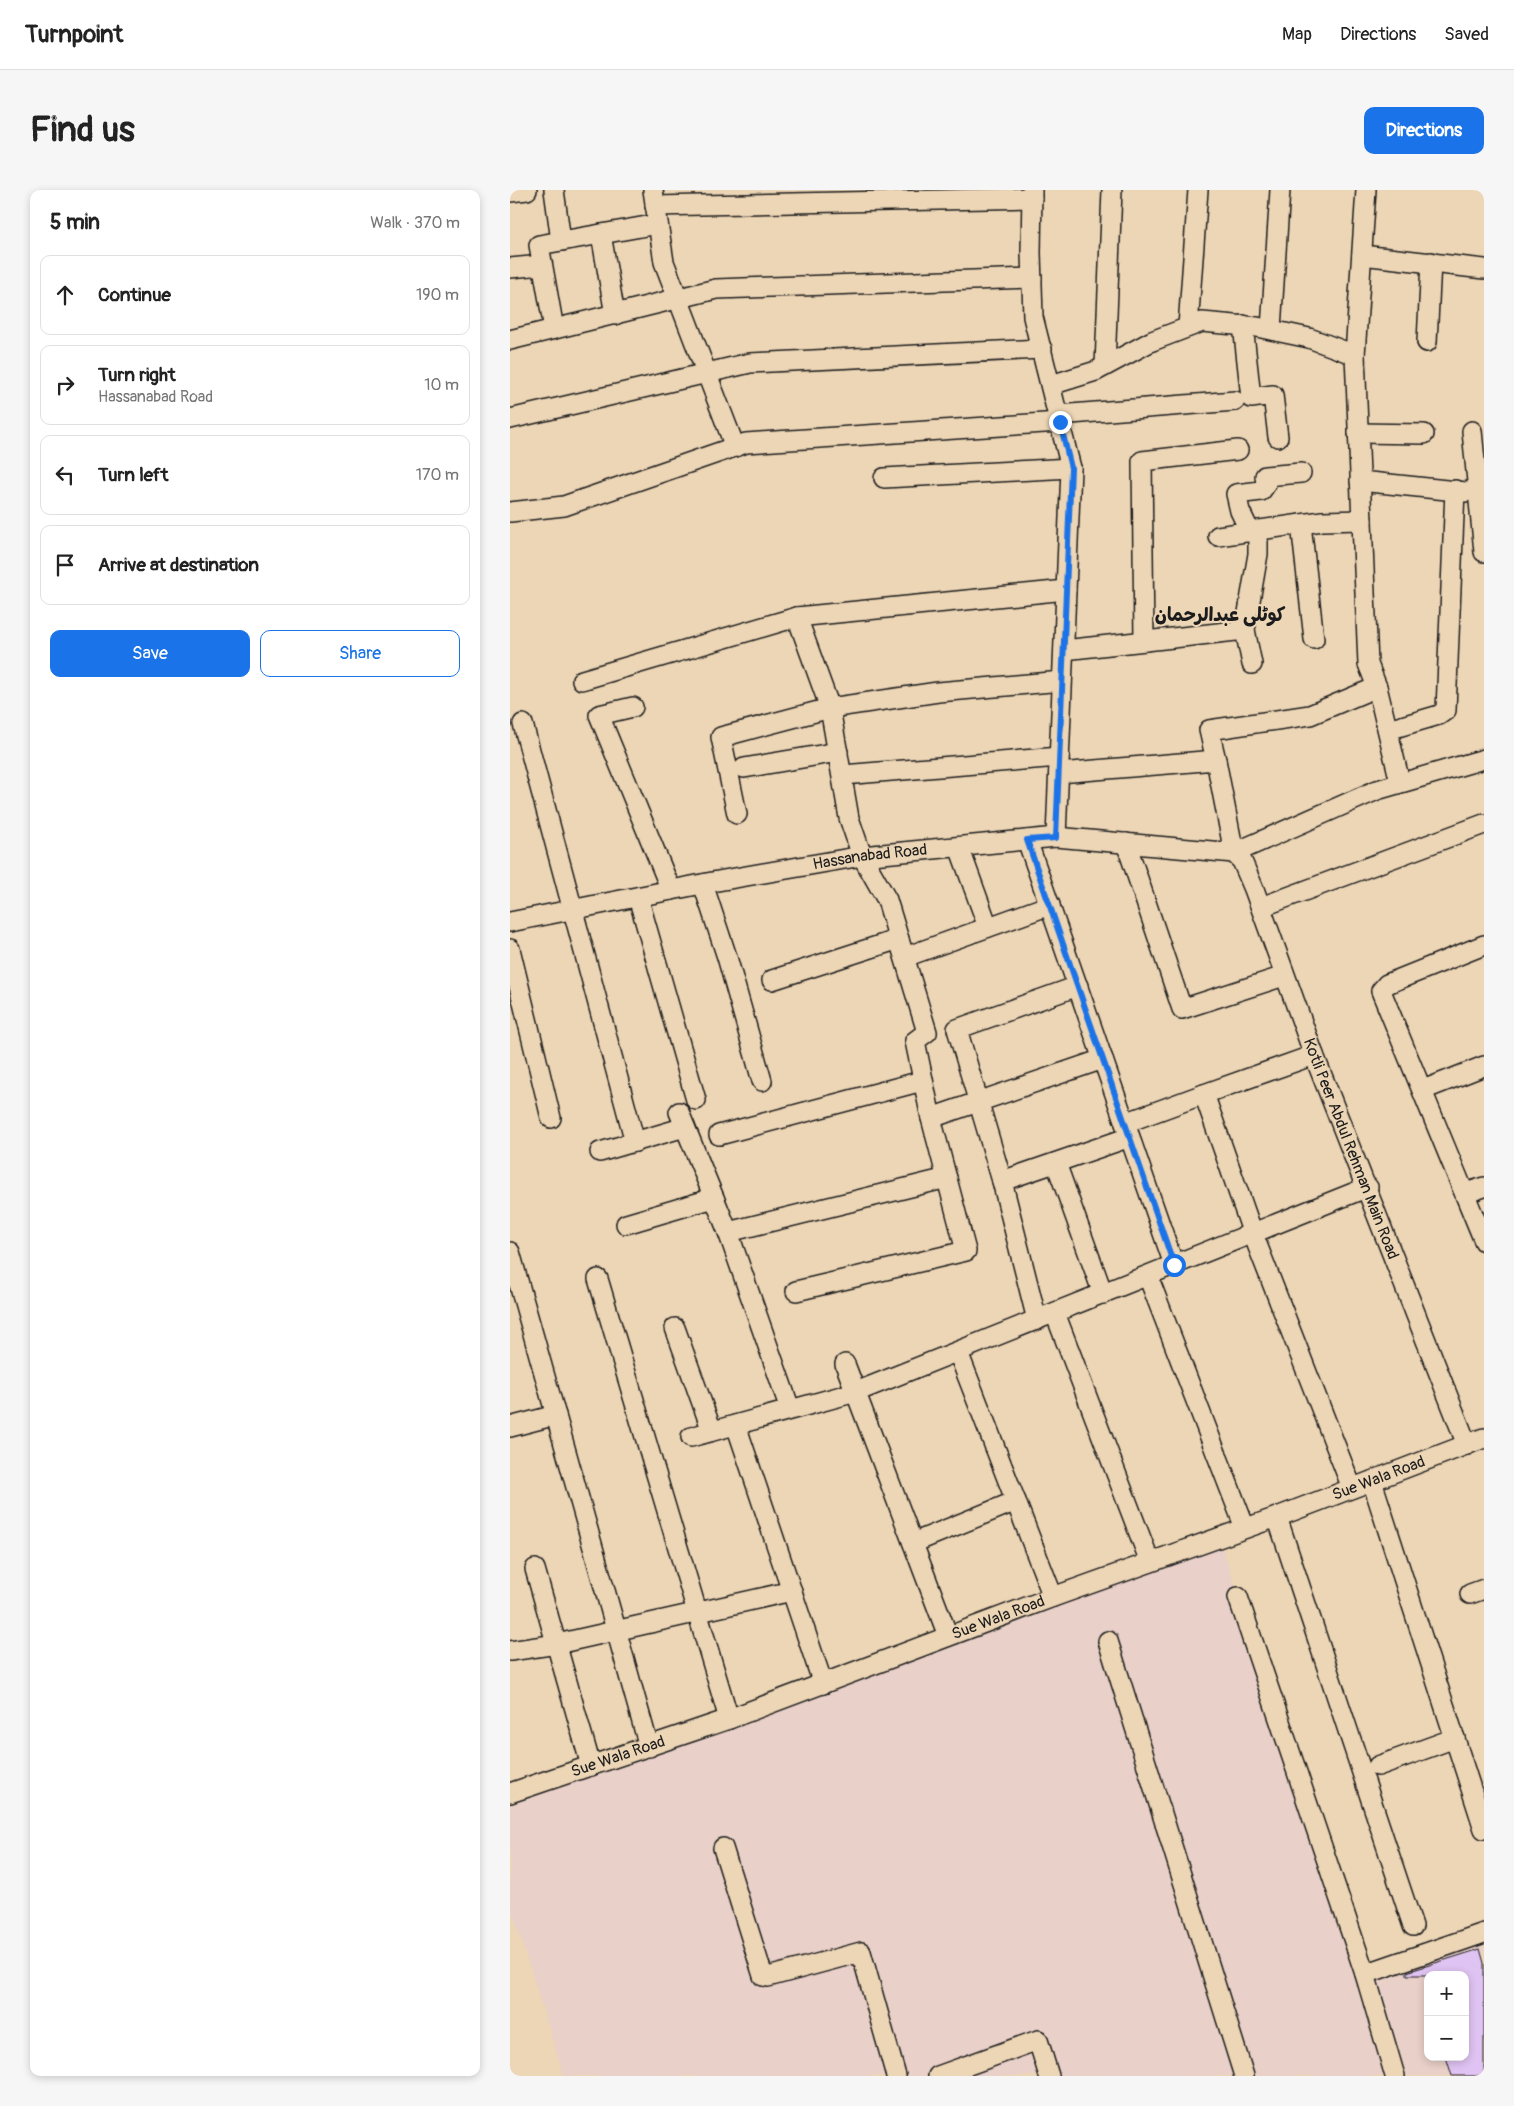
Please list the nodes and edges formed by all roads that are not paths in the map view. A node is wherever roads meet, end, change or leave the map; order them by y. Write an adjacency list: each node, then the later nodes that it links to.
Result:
1 (527, 190): 7 (street)
2 (554, 190): 11 (street)
3 (1112, 190): 28 (street)
4 (1198, 190): 21 (street)
5 (1280, 190): 23 (street)
6 (1366, 190): 12 (street)
7 (510, 192)
8 (1032, 194): 9 (street); 17 (street)
9 (655, 207): 10 (street); 18 (street)
10 (601, 234): 11 (street); 19 (street)
11 (561, 241): 14 (street)
12 (1362, 255): 13 (street); 27 (street)
13 (1431, 262): 16 (street); 25 (street)
14 (542, 265): 15 (street); 22 (street)
15 (510, 268)
16 (1484, 269)
17 (1032, 278): 18 (street); 26 (street)
18 (680, 300): 19 (street); 29 (street)
19 (615, 315): 22 (street)
20 (1243, 325): 21 (street); 23 (street); 37 (street)
21 (1188, 327): 28 (street)
22 (554, 329): 24 (street)
23 (1271, 329): 27 (street)
24 (510, 340)
25 (1428, 342)
26 (1042, 349): 29 (street); 30 (street)
27 (1355, 355): 34 (street)
28 (1105, 366): 30 (street)
29 (707, 373): 32 (street); 38 (street)
30 (1051, 385): 33 (street)
31 (1235, 401): 33 (street)
32 (510, 418)
33 (1059, 419): 38 (street); 40 (street)
34 (1358, 433): 36 (street); 43 (street)
35 (1476, 433): 45 (street)
36 (1424, 434)
37 (1278, 437)
38 (735, 447): 46 (street)
39 (1238, 450): 56 (street)
40 (1071, 468): 42 (street); 52 (street)
41 (1301, 473): 49 (street)
42 (884, 478)
43 (1360, 482): 44 (street); 47 (street)
44 (1455, 490): 45 (street); 65 (street)
45 (1477, 493): 51 (street)
46 (510, 512)
47 (1362, 520): 48 (street); 61 (street)
48 (1301, 524): 49 (street); 55 (street)
49 (1254, 531): 50 (street); 54 (street)
50 (1218, 536)
51 (1484, 552)
52 (1066, 590): 53 (street); 57 (street)
53 (797, 617): 59 (street); 63 (street)
54 (1245, 630): 56 (street); 58 (street)
55 (1314, 640)
56 (1144, 641): 57 (street)
57 (1064, 650): 60 (street)
58 (1252, 664)
59 (582, 680)
60 (1062, 680): 63 (street); 69 (street)
61 (1377, 686): 65 (street); 68 (street)
62 (633, 707): 82 (street)
63 (830, 708): 66 (street); 73 (street)
64 (523, 724): 86 (street)
65 (1388, 730): 72 (street)
66 (838, 752): 70 (street); 71 (street)
67 (1484, 759): 72 (street)
68 (1216, 760): 69 (street); 79 (street)
69 (1059, 765): 71 (street); 75 (street)
70 (744, 768)
71 (843, 775): 80 (street)
72 (1400, 782): 79 (street)
73 (737, 814)
74 (1484, 824): 85 (street)
75 (1056, 838): 76 (street, Hassanabad Road); 77 (street, Hassanabad Road)
76 (1027, 840): 78 (street, Hassanabad Road); 84 (street)
77 (1126, 843): 79 (street, Hassanabad Road); 92 (street)
78 (959, 846): 80 (street, Hassanabad Road); 88 (street)
79 (1234, 853): 85 (street, Kotli Peer Abdul Rehman Main Road)
80 (862, 856): 81 (street, Hassanabad Road); 90 (street)
81 (702, 884): 82 (street, Hassanabad Road); 98 (street)
82 (671, 890): 83 (street, Hassanabad Road)
83 (638, 897): 86 (street, Hassanabad Road); 102 (street)
84 (1050, 904): 88 (street); 94 (street)
85 (1261, 908): 92 (street, Kotli Peer Abdul Rehman Main Road)
86 (574, 909): 87 (street, Hassanabad Road); 108 (street)
87 (510, 922)
88 (988, 927): 90 (street)
89 (1484, 946): 100 (street)
90 (902, 948): 93 (street); 99 (street)
91 (510, 949): 104 (street)
92 (1284, 976): 95 (street, Kotli Peer Abdul Rehman Main Road)
93 (772, 980)
94 (1078, 986): 96 (street); 103 (street)
95 (1314, 1055): 101 (street); 113 (street, Kotli Peer Abdul Rehman Main Road)
96 (1103, 1059): 103 (street); 106 (street)
97 (1484, 1066): 100 (street)
98 (762, 1081)
99 (922, 1081): 105 (street); 107 (street)
100 (1423, 1090): 115 (street)
101 (1204, 1094): 106 (street); 119 (street)
102 (696, 1100)
103 (979, 1102): 105 (street); 112 (street)
104 (551, 1118)
105 (932, 1118): 111 (street)
106 (1127, 1130): 110 (street); 122 (street)
107 (719, 1135)
108 (635, 1142): 109 (street); 116 (street)
109 (600, 1152)
110 (1056, 1162): 112 (street); 126 (street)
111 (947, 1178): 118 (street); 125 (street)
112 (1002, 1181): 128 (street)
113 (1368, 1187): 119 (street); 139 (street, Kotli Peer Abdul Rehman Main Road)
114 (1484, 1187): 115 (street)
115 (1466, 1194): 120 (street)
116 (714, 1198): 117 (street); 118 (street)
117 (626, 1224)
118 (728, 1232): 133 (street)
119 (1253, 1234): 122 (street); 141 (street)
120 (1484, 1241)
121 (510, 1252): 134 (street)
122 (1174, 1265): 123 (street)
123 (1148, 1276): 126 (street); 144 (street)
124 (598, 1278): 151 (street)
125 (796, 1291)
126 (1103, 1294): 127 (street)
127 (1055, 1313): 128 (street); 146 (street)
128 (1037, 1320): 130 (street)
129 (675, 1328): 137 (street)
130 (958, 1352): 132 (street); 142 (street)
131 (845, 1364): 132 (street)
132 (856, 1392): 133 (street); 145 (street)
133 (790, 1409): 135 (street)
134 (556, 1415): 136 (street); 152 (street)
135 (736, 1425): 137 (street); 148 (street)
136 (510, 1427)
137 (712, 1431): 138 (street)
138 (691, 1437)
139 (1475, 1441): 140 (street, Sue Wala Road)
140 (1372, 1481): 141 (street, Sue Wala Road); 159 (street)
141 (1352, 1488): 143 (street, Sue Wala Road)
142 (1016, 1501): 145 (street); 149 (street)
143 (1277, 1517): 144 (street, Sue Wala Road); 166 (street)
144 (1245, 1528): 146 (street, Sue Wala Road)
145 (913, 1543): 153 (street)
146 (1150, 1562): 149 (street, Sue Wala Road)
147 (536, 1569): 155 (street)
148 (792, 1591): 151 (street); 157 (street)
149 (1053, 1597): 153 (street, Sue Wala Road)
150 (1238, 1597): 168 (street)
151 (697, 1611): 152 (street); 158 (street)
152 (616, 1630): 155 (street); 160 (street)
153 (948, 1636): 157 (street, Sue Wala Road)
154 (1108, 1641): 172 (street)
155 (557, 1644): 156 (street); 161 (street)
156 (510, 1651)
157 (822, 1684): 158 (street, Sue Wala Road)
158 (730, 1719): 160 (street, Sue Wala Road)
159 (1455, 1738): 162 (street); 164 (street)
160 (649, 1747): 161 (street, Sue Wala Road)
161 (591, 1766): 163 (street, Sue Wala Road)
162 (1378, 1766)
163 (510, 1793)
164 (1484, 1829)
165 (723, 1848): 169 (street)
166 (1413, 1926)
167 (1484, 1933): 168 (street)
168 (1365, 1974): 173 (street)
169 (896, 2076)
170 (938, 2076): 171 (street)
171 (1049, 2076)
172 (1244, 2076)
173 (1395, 2076)

